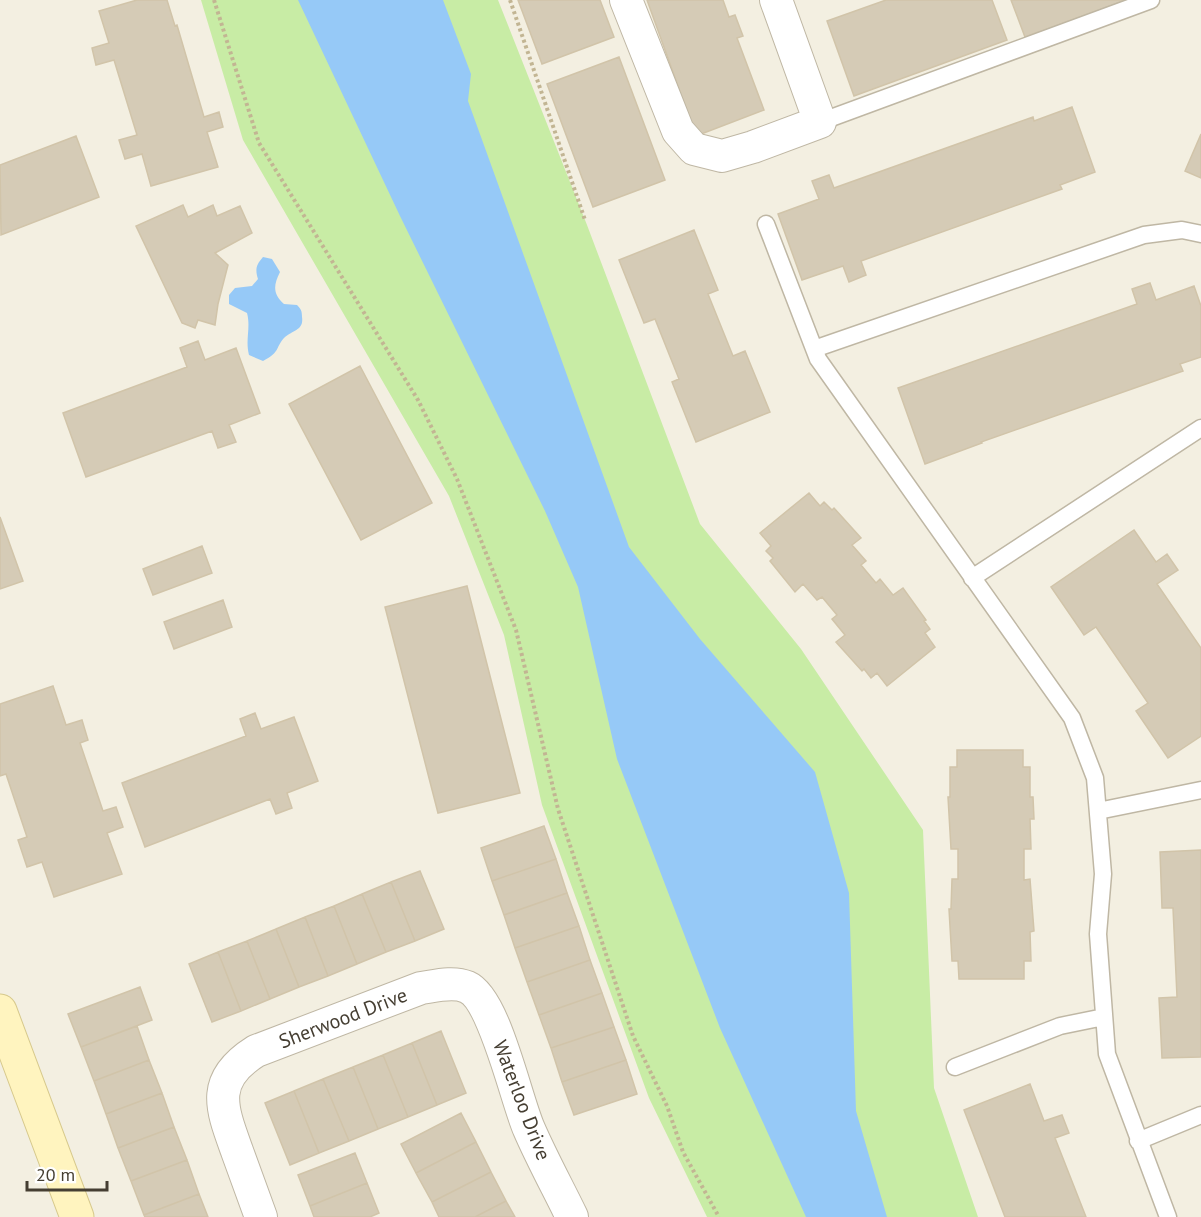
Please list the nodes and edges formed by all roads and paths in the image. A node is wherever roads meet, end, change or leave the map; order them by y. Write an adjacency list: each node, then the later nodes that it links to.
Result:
1 (214, 0): 24 (path)
2 (510, 0): 7 (path)
3 (627, 0): 6 (street)
4 (776, 0): 6 (street)
5 (1151, 0): 6 (lane)
6 (820, 122)
7 (585, 220)
8 (766, 224): 10 (lane)
9 (1201, 234): 10 (lane)
10 (814, 349): 12 (lane)
11 (1201, 428): 12 (lane)
12 (972, 578): 14 (lane)
13 (1201, 790): 14 (lane)
14 (1098, 811): 17 (lane)
15 (468, 987): 22 (street, Sherwood Drive); 23 (street, Waterloo Drive)
16 (0, 1011): 21 (main road)
17 (1104, 1017): 18 (lane); 20 (lane)
18 (955, 1067)
19 (1201, 1115): 20 (lane)
20 (1138, 1141): 25 (lane)
21 (77, 1217)
22 (261, 1217)
23 (572, 1217)
24 (719, 1217)
25 (1167, 1217)

